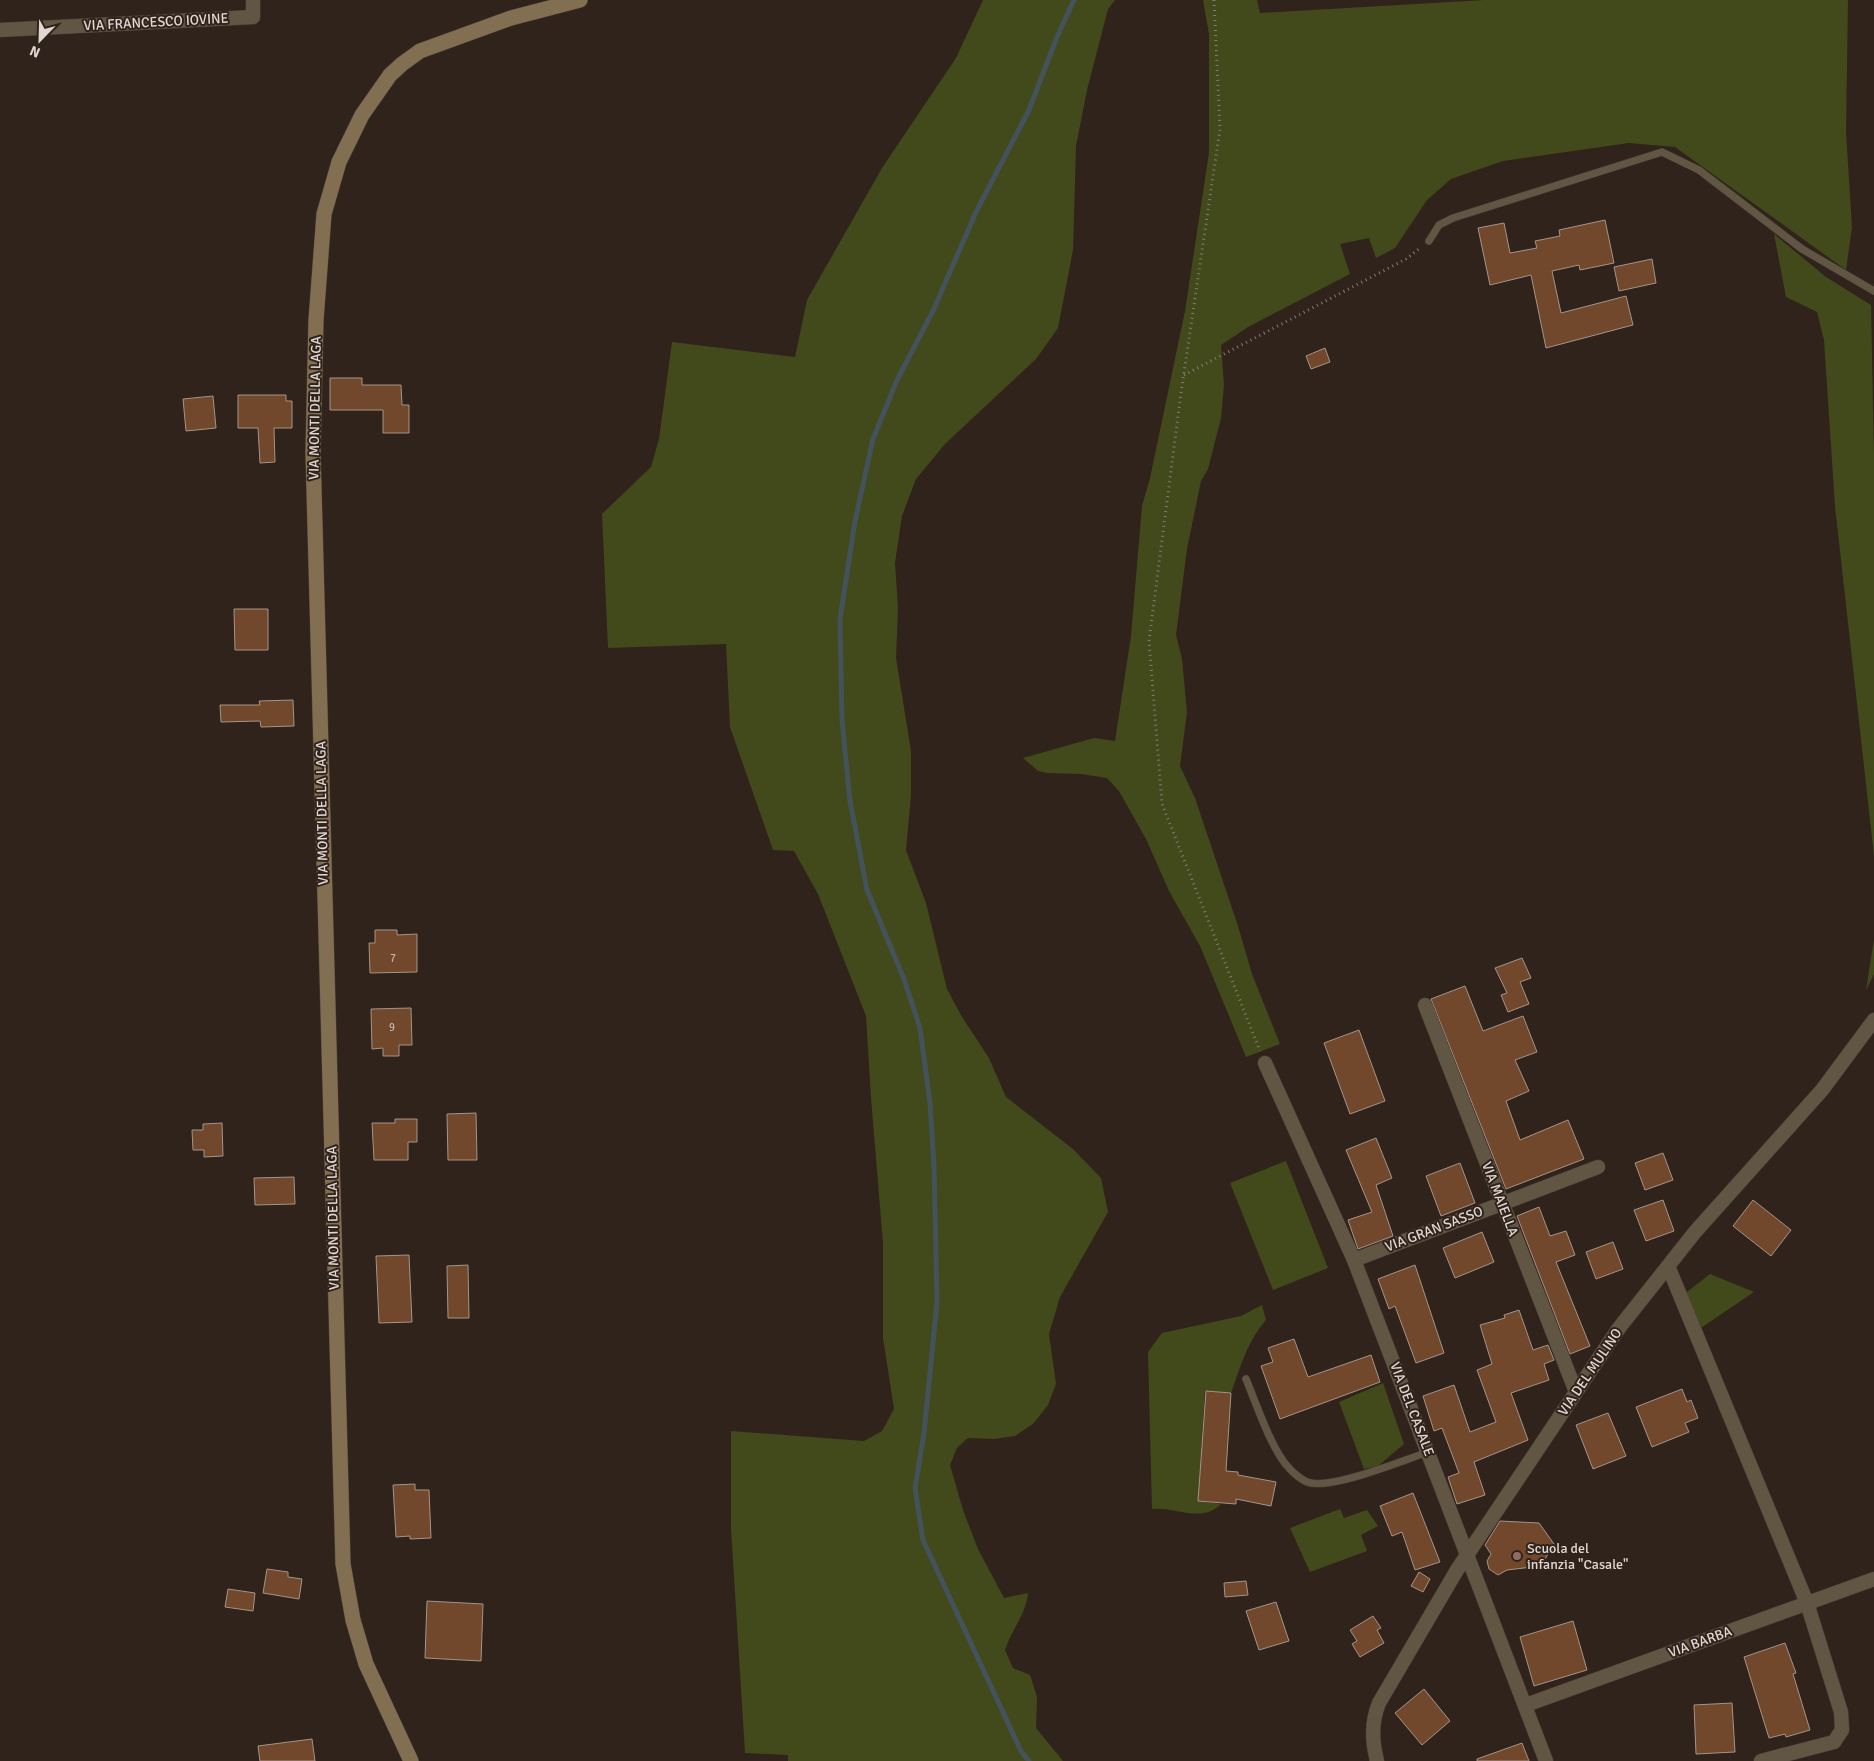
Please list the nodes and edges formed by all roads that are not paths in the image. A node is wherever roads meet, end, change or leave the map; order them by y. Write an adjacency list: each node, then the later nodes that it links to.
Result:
1 (253, 0): 3 (street, VIA FRANCESCO IOVINE)
2 (580, 0): 20 (street, VIA MONTI DELLA LAGA)
3 (0, 30)
4 (1428, 241): 5 (lane)
5 (1874, 291)
6 (1424, 1005): 10 (street, VIA MAIELLA)
7 (1874, 1020): 12 (street, VIA DEL MULINO)
8 (1265, 1063): 11 (street, VIA DEL CASALE)
9 (1598, 1167): 10 (street, VIA GRAN SASSO)
10 (1502, 1202): 11 (street, VIA GRAN SASSO); 14 (street, VIA MAIELLA)
11 (1354, 1260): 15 (street, VIA DEL CASALE)
12 (1668, 1266): 14 (street, VIA DEL MULINO); 18 (street)
13 (1246, 1379): 15 (lane)
14 (1576, 1392): 16 (street, VIA DEL MULINO)
15 (1428, 1452): 16 (street, VIA DEL CASALE)
16 (1468, 1553): 19 (street, VIA DEL CASALE); 21 (street, VIA DEL MULINO)
17 (1874, 1579): 18 (street, VIA BARBA)
18 (1807, 1603): 19 (street, VIA BARBA); 23 (street)
19 (1526, 1705): 22 (street, VIA DEL CASALE)
20 (411, 1761)
21 (1377, 1761)
22 (1546, 1761)
23 (1761, 1761)

